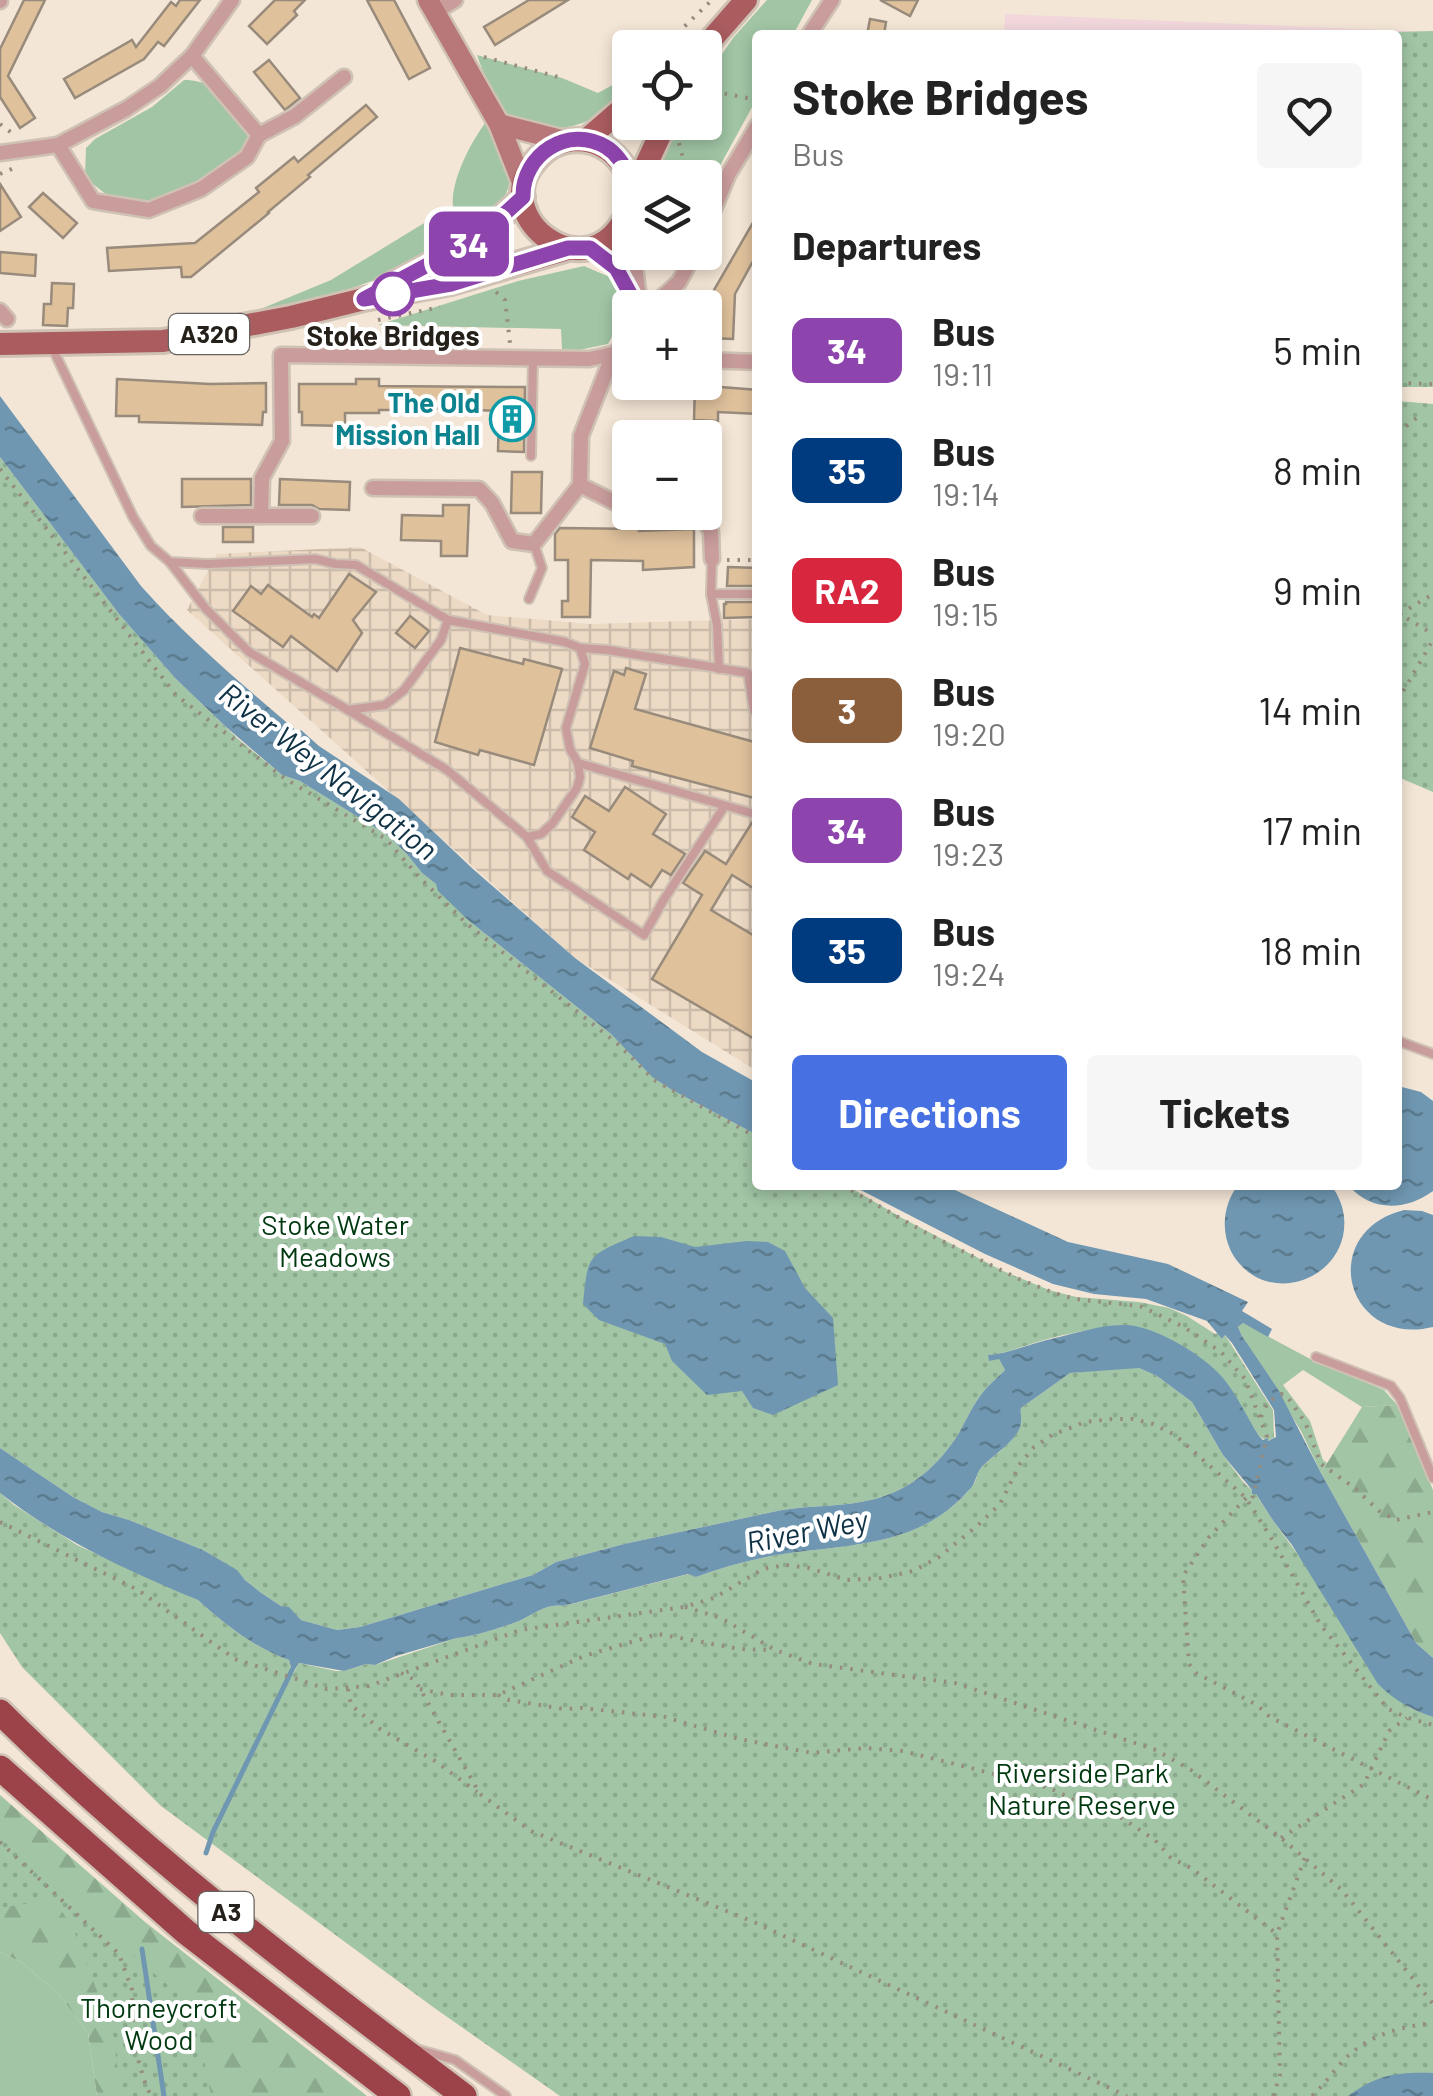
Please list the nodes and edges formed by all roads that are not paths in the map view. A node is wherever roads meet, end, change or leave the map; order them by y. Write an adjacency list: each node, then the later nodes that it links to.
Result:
1 (232, 0): 8 (street)
2 (456, 0): 5 (street)
3 (746, 0): 6 (main road)
4 (832, 0): 7 (street)
5 (432, 6): 11 (street)
6 (719, 30)
7 (812, 30)
8 (192, 56): 12 (street); 15 (street)
9 (344, 77): 12 (street)
10 (612, 115): 14 (main road)
11 (499, 124): 14 (street); 19 (street)
12 (259, 135): 15 (street)
13 (752, 135): 18 (street)
14 (576, 140): 17 (main road); 19 (main road)
15 (58, 145): 16 (street)
16 (0, 152)
17 (620, 160)
18 (722, 190)
19 (523, 191): 21 (main road); 25 (main road, A320)
20 (612, 236): 21 (main road)
21 (579, 248): 23 (street); 25 (main road, A320)
22 (686, 270): 24 (street)
23 (629, 290)
24 (671, 290)
25 (364, 299): 26 (main road, A320)
26 (50, 343): 27 (main road, A320); 43 (lane)
27 (0, 344)
28 (612, 354): 30 (street)
29 (612, 357): 34 (street)
30 (533, 358): 33 (lane); 38 (street)
31 (722, 361): 32 (street)
32 (752, 362)
33 (531, 456)
34 (580, 485): 36 (street); 41 (street)
35 (372, 488): 41 (street)
36 (612, 501)
37 (202, 516): 38 (street)
38 (262, 516): 39 (street)
39 (312, 516)
40 (709, 530): 42 (street)
41 (534, 544): 46 (lane)
42 (712, 559): 44 (lane)
43 (170, 562): 47 (lane); 51 (lane)
44 (710, 594): 45 (lane); 49 (lane)
45 (752, 594)
46 (530, 599)
47 (448, 620): 48 (lane); 51 (lane)
48 (580, 648): 49 (lane); 52 (lane)
49 (719, 669): 50 (lane)
50 (752, 698)
51 (348, 710): 55 (lane)
52 (578, 763): 53 (lane); 55 (lane)
53 (724, 806): 54 (lane); 55 (lane)
54 (752, 814)
55 (527, 837)
56 (1402, 1042): 57 (lane)
57 (1433, 1054)
58 (1316, 1357): 59 (lane)
59 (1433, 1478)
60 (0, 1712): 62 (highway, A3)
61 (0, 1768): 63 (highway, A3)
62 (392, 2042): 66 (highway, A3); 67 (lane)
63 (369, 2074): 64 (lane); 65 (highway, A3)
64 (386, 2096)
65 (398, 2096)
66 (464, 2096)
67 (506, 2096)

